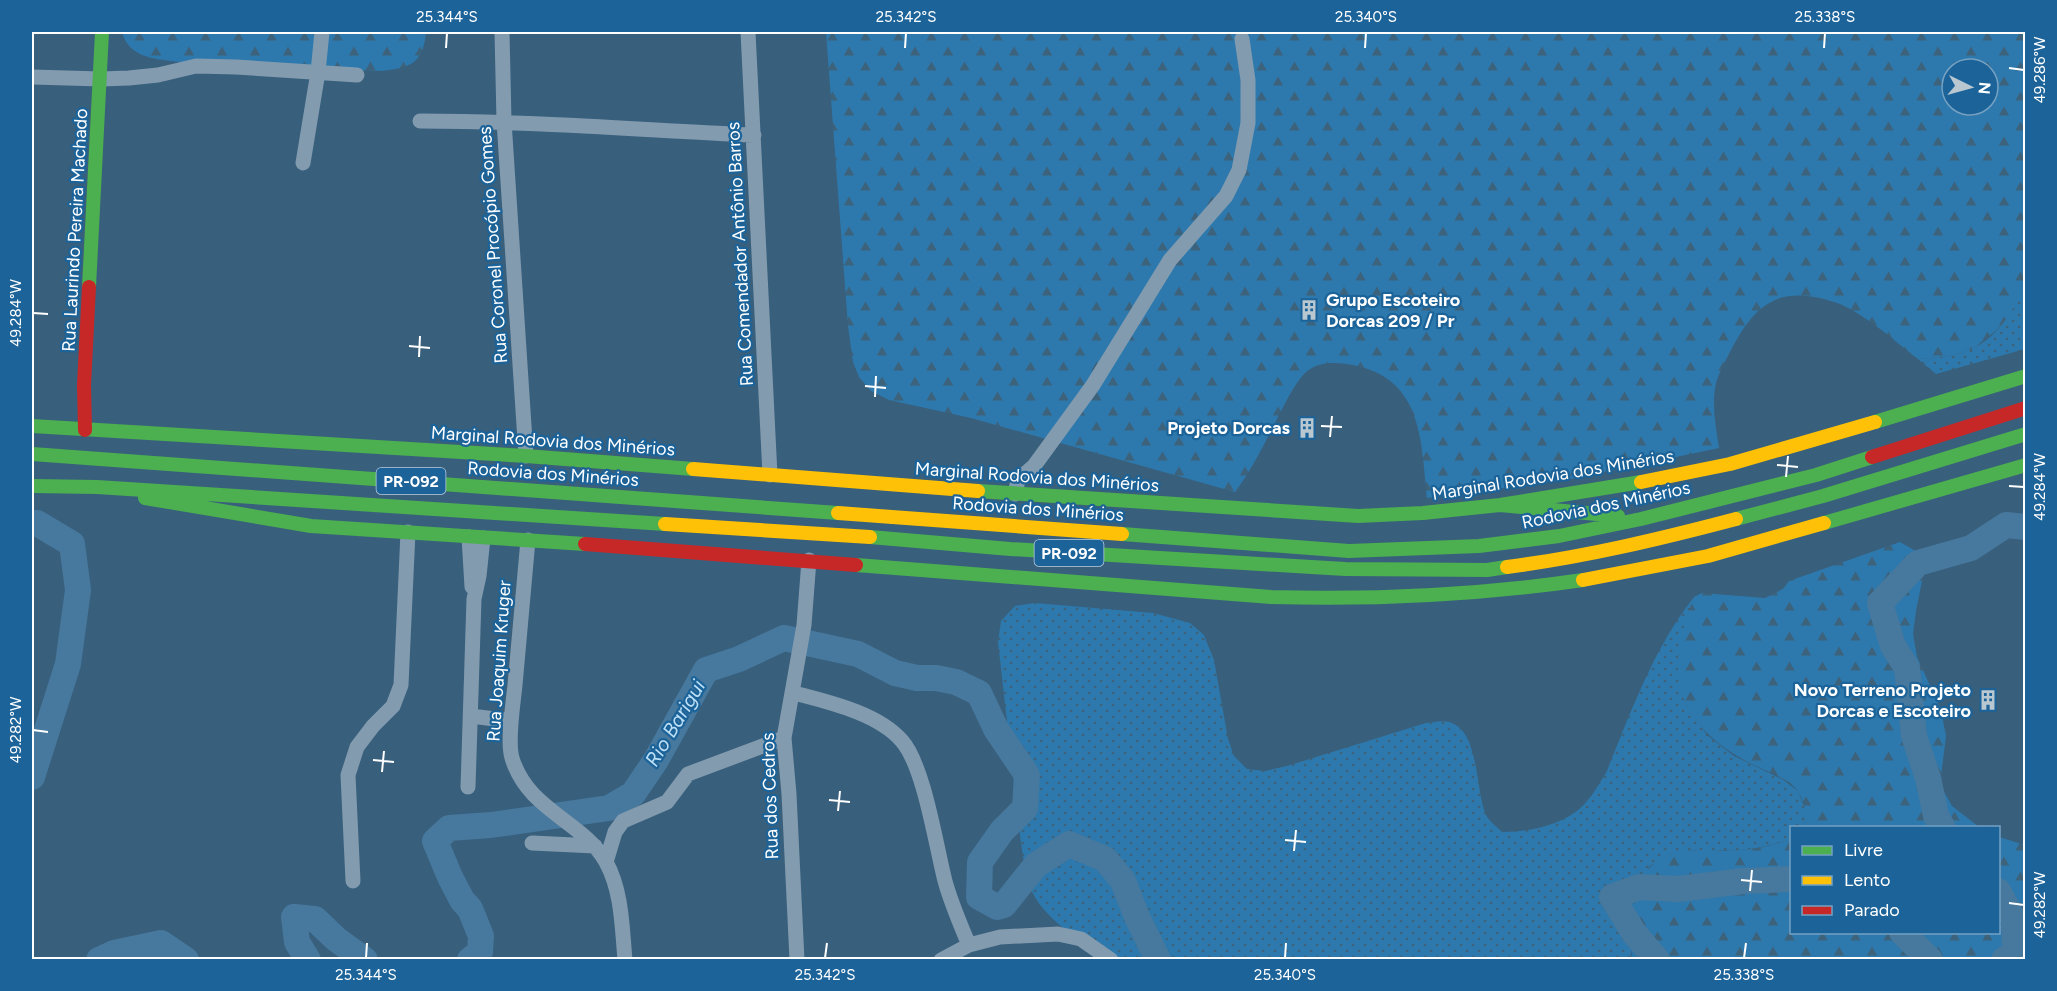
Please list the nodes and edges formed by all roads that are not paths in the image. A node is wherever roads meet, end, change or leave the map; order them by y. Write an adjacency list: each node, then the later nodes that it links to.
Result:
1 (102, 32): 9 (main road, Rua Laurindo Pereira Machado)
2 (322, 32): 6 (street)
3 (502, 32): 11 (street, Rua Coronel Procópio Gomes)
4 (748, 32): 12 (street, Rua Comendador Antônio Barros)
5 (1242, 39): 25 (street)
6 (318, 72): 7 (street); 9 (street); 13 (street)
7 (357, 75)
8 (32, 77): 9 (street)
9 (101, 79): 17 (main road, Rua Laurindo Pereira Machado)
10 (420, 121): 11 (street)
11 (504, 121): 12 (street); 20 (street, Rua Coronel Procópio Gomes)
12 (754, 135): 22 (street, Rua Comendador Antônio Barros)
13 (303, 164)
14 (2025, 376): 26 (main road, Marginal Rodovia dos Minérios)
15 (2025, 408): 27 (main road, Rodovia dos Minérios / PR-092)
16 (32, 426): 17 (main road, Marginal Rodovia dos Minérios)
17 (85, 430): 20 (main road, Marginal Rodovia dos Minérios)
18 (2025, 434): 24 (main road, PR-092)
19 (32, 454): 27 (main road, Rodovia dos Minérios / PR-092)
20 (526, 456): 22 (main road, Marginal Rodovia dos Minérios)
21 (2025, 465): 31 (main road)
22 (770, 476): 25 (main road, Marginal Rodovia dos Minérios)
23 (32, 486): 24 (main road, PR-092)
24 (97, 487): 28 (main road)
25 (1015, 494): 26 (main road, Marginal Rodovia dos Minérios)
26 (1500, 505): 27 (main road)
27 (1641, 519)
28 (408, 532): 29 (main road); 40 (street)
29 (476, 537): 30 (main road); 33 (street)
30 (528, 540): 31 (main road); 34 (street, Rua Joaquim Kruger)
31 (809, 560): 32 (street, Rua dos Cedros)
32 (794, 693): 35 (street, Rua dos Cedros); 41 (street)
33 (471, 716): 34 (street); 36 (street)
34 (511, 721): 38 (street, Rua Joaquim Kruger)
35 (784, 738): 39 (street); 43 (street, Rua dos Cedros)
36 (468, 787)
37 (532, 843): 38 (street)
38 (595, 846): 39 (street, Rua Joaquim Kruger)
39 (606, 862): 42 (street, Rua Joaquim Kruger)
40 (353, 881)
41 (969, 945): 44 (street); 45 (street)
42 (626, 960)
43 (796, 960)
44 (941, 960)
45 (1111, 960)

